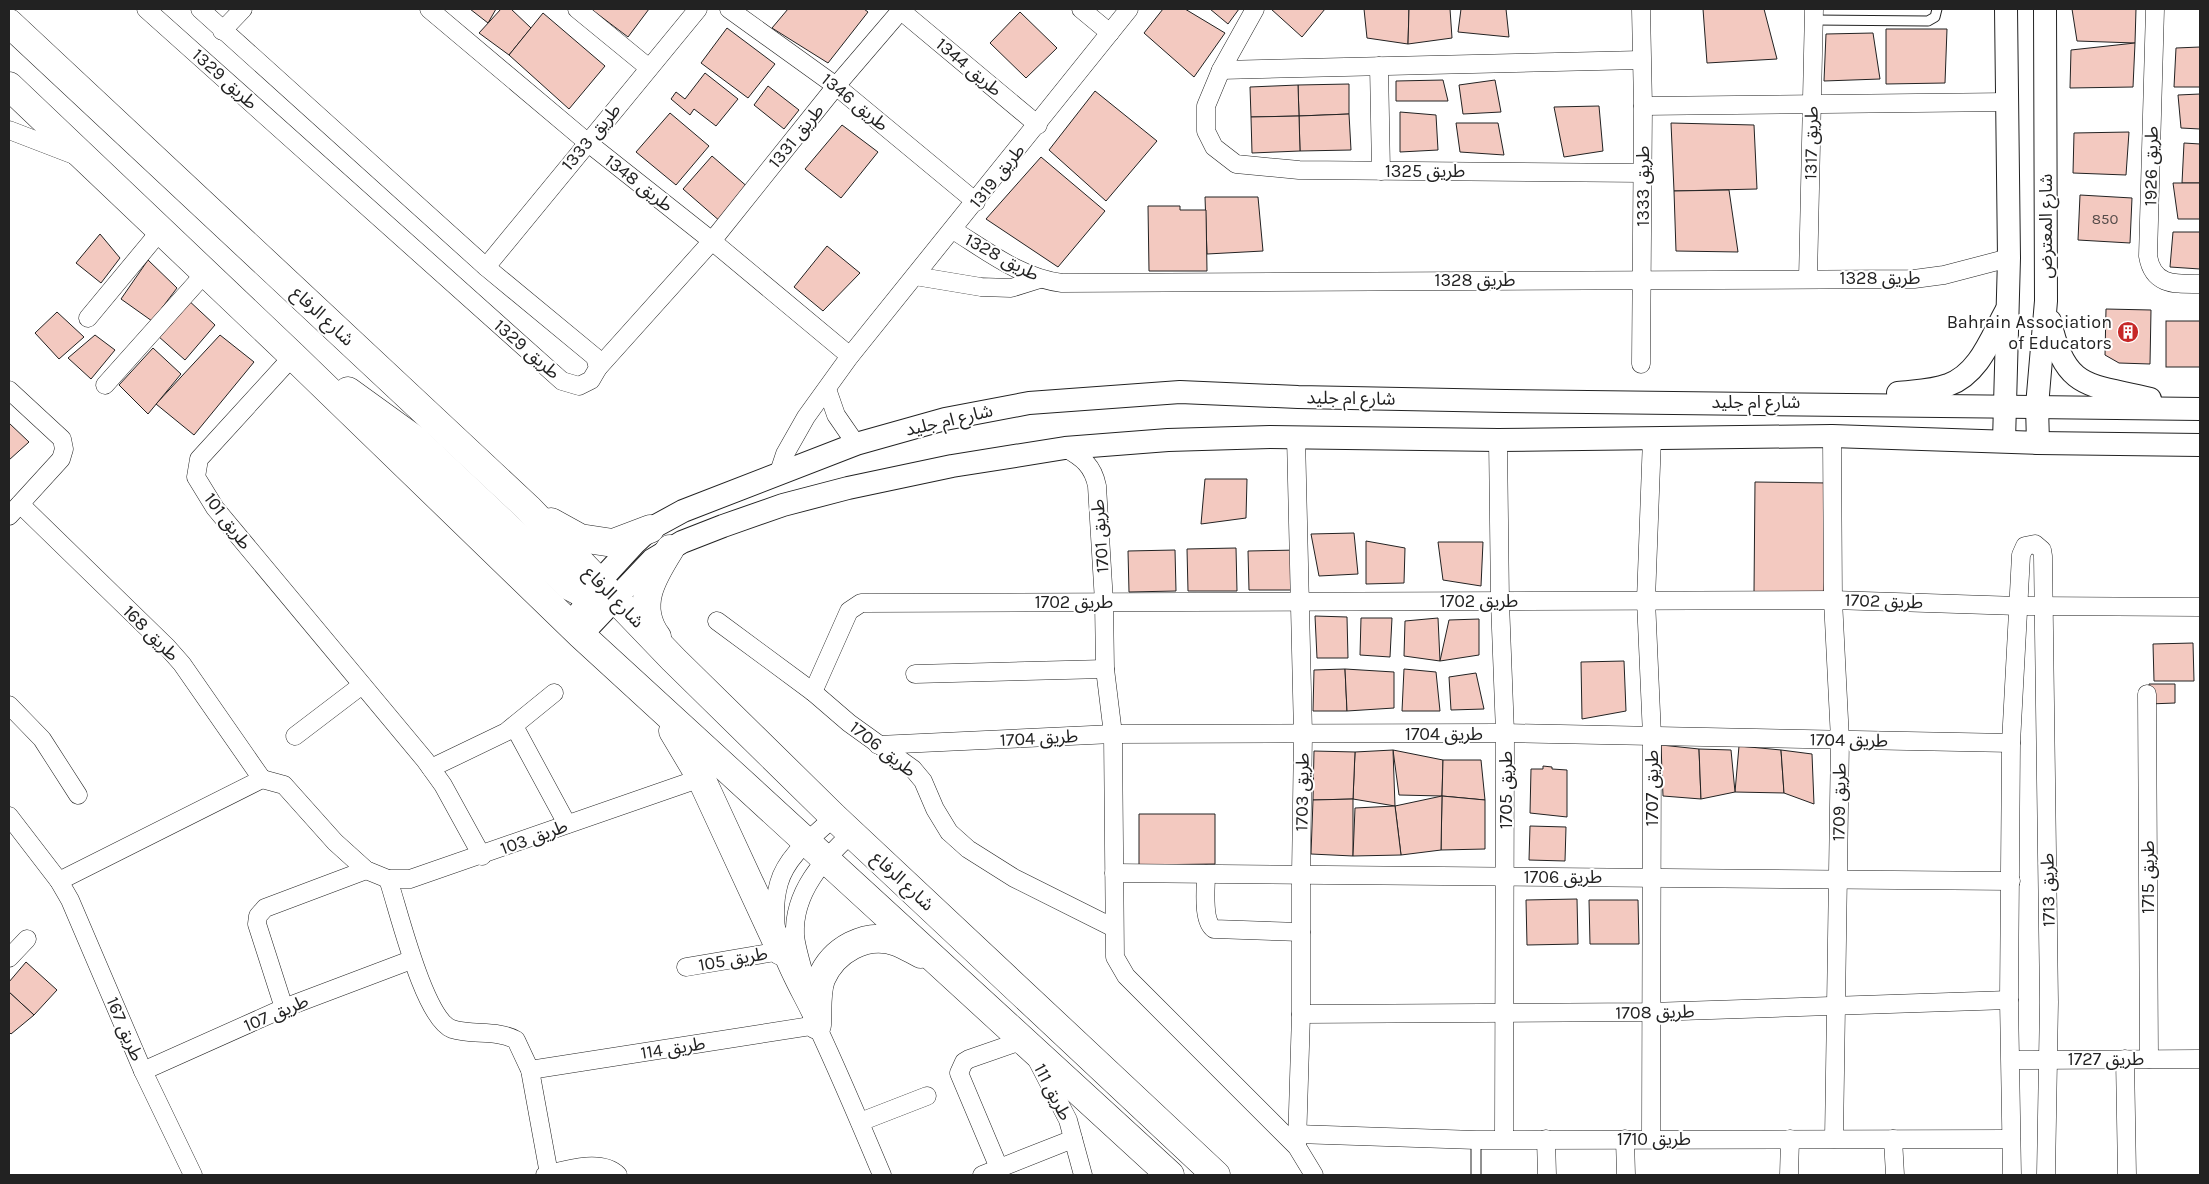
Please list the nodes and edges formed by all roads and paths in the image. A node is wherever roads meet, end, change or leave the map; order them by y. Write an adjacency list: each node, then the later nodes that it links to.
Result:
1 (146, 9): 54 (street, طريق 1329)
2 (200, 9): 19 (street, طريق 1329)
3 (243, 9): 19 (street)
4 (429, 9): 32 (street, طريق 1348)
5 (577, 9): 23 (street)
6 (698, 9): 23 (street, طريق 1333)
7 (729, 9): 26 (street, طريق 1346)
8 (901, 9): 26 (street, طريق 1331); 30 (street, طريق 1344)
9 (1081, 9): 20 (street)
10 (1129, 9): 20 (street, طريق 1319)
11 (1255, 9): 24 (street)
12 (1641, 9): 21 (street, طريق 1333)
13 (1937, 9): 17 (lane)
14 (2006, 9): 27 (street, شارع المعترض)
15 (2045, 9): 48 (street, شارع المعترض)
16 (2155, 9): 47 (street, طريق 1926)
17 (1814, 14): 28 (street, طريق 1317)
18 (9, 23): 72 (main road, شارع الرفاع)
19 (222, 31): 41 (street, طريق 1329)
20 (1110, 32): 30 (street, طريق 1319)
21 (1641, 60): 22 (street); 29 (street, طريق 1333)
22 (1379, 66): 24 (street); 34 (street)
23 (649, 68): 32 (street, طريق 1333)
24 (1221, 70): 34 (street, طريق 1325)
25 (9, 86): 33 (main road, شارع الرفاع)
26 (836, 86): 36 (street, طريق 1346); 39 (street, طريق 1331)
27 (2008, 102): 28 (street); 40 (street, شارع المعترض)
28 (1812, 104): 29 (street); 44 (street, طريق 1317)
29 (1643, 106): 35 (street, طريق 1333)
30 (1038, 125): 36 (street, طريق 1319)
31 (9, 130): 33 (street)
32 (587, 142): 39 (street, طريق 1348); 41 (street, طريق 1333)
33 (88, 161): 37 (main road, شارع الرفاع)
34 (1380, 171): 35 (street, طريق 1325)
35 (1642, 173): 46 (street, طريق 1333)
36 (976, 202): 38 (street, طريق 1319)
37 (161, 230): 42 (main road, شارع الرفاع); 50 (street)
38 (953, 230): 43 (street, طريق 1319); 45 (street, طريق 1328)
39 (712, 241): 51 (street, طريق 1348); 54 (street, طريق 1331)
40 (2009, 258): 44 (street, طريق 1328); 49 (street, شارع المعترض)
41 (486, 267): 54 (street, طريق 1329)
42 (206, 272): 52 (main road, شارع الرفاع); 55 (street)
43 (915, 276): 45 (street); 51 (street, طريق 1319)
44 (1808, 278): 46 (street, طريق 1328)
45 (1040, 279): 46 (street, طريق 1328)
46 (1642, 279): 53 (street, طريق 1333)
47 (2200, 284)
48 (2046, 301): 60 (street, شارع المعترض); 61 (street)
49 (2008, 308): 58 (street); 59 (street, شارع المعترض)
50 (88, 318)
51 (850, 356): 56 (street, طريق 1319)
52 (299, 362): 76 (main road); 86 (main road, شارع الرفاع); 90 (street, طريق 101)
53 (1641, 364)
54 (598, 368)
55 (105, 385)
56 (827, 389): 68 (street); 71 (street, طريق 1319)
57 (9, 390): 73 (street, طريق 168)
58 (1831, 403): 59 (street, شارع ام جليد); 68 (street, شارع ام جليد)
59 (2006, 406): 60 (street, شارع ام جليد); 66 (street, شارع المعترض)
60 (2037, 406): 61 (street, شارع ام جليد); 67 (street, شارع المعترض)
61 (2194, 409)
62 (1832, 436): 64 (street, شارع ام جليد); 66 (street, شارع ام جليد); 78 (street, طريق 1709)
63 (1296, 438): 65 (street, شارع ام جليد); 70 (street, شارع ام جليد); 80 (street, طريق 1703)
64 (1652, 438): 65 (street, شارع ام جليد); 77 (street, طريق 1707)
65 (1498, 440): 81 (street, طريق 1705)
66 (2004, 441): 67 (street, شارع ام جليد)
67 (2038, 443): 69 (street, شارع ام جليد)
68 (856, 444): 71 (street, شارع ام جليد)
69 (2200, 445)
70 (1065, 448): 75 (street, شارع ام جليد); 79 (street, طريق 1701)
71 (778, 475): 74 (street, شارع ام جليد)
72 (529, 509): 74 (main road); 76 (main road, شارع الرفاع)
73 (15, 510): 107 (street, طريق 168)
74 (650, 529): 76 (street, شارع ام جليد)
75 (670, 549): 76 (street, شارع ام جليد); 87 (main road)
76 (600, 592): 86 (street, شارع ام جليد); 87 (main road, شارع الرفاع)
77 (1646, 600): 78 (street, طريق 1702); 81 (street, طريق 1702); 101 (street, طريق 1707)
78 (1833, 600): 83 (street, طريق 1702); 102 (street, طريق 1709)
79 (1104, 602): 80 (street, طريق 1702); 88 (street, طريق 1701); 91 (street, طريق 1702)
80 (1300, 602): 81 (street, طريق 1702); 98 (street, طريق 1703)
81 (1500, 602): 99 (street, طريق 1705)
82 (2044, 604): 83 (street, طريق 1702); 83 (street, طريق 1713); 84 (street, طريق 1702); 144 (street, طريق 1713)
83 (2019, 606): 103 (street, طريق 1713)
84 (2200, 607)
85 (717, 621): 91 (street, طريق 1706)
86 (576, 631): 95 (main road, شارع الرفاع)
87 (672, 658): 111 (main road, شارع الرفاع)
88 (1105, 669): 89 (street); 97 (street, طريق 1701)
89 (915, 674)
90 (362, 685): 100 (street); 105 (street, طريق 101)
91 (813, 692): 104 (street, طريق 1706)
92 (554, 693): 96 (street)
93 (2147, 694): 141 (street, طريق 1715)
94 (9, 705): 108 (street)
95 (660, 708): 106 (main road); 112 (main road, شارع الرفاع)
96 (514, 726): 105 (street); 110 (street)
97 (1113, 734): 98 (street, طريق 1704); 104 (street, طريق 1704); 115 (street, طريق 1701)
98 (1303, 734): 99 (street, طريق 1704); 117 (street, طريق 1703)
99 (1506, 734): 101 (street, طريق 1704); 119 (street, طريق 1705)
100 (295, 736)
101 (1652, 736): 102 (street, طريق 1704); 118 (street, طريق 1707)
102 (1840, 740): 103 (street, طريق 1704); 121 (street, طريق 1709)
103 (2011, 743): 123 (street, طريق 1713)
104 (878, 745): 124 (street, طريق 1706)
105 (431, 768): 113 (street, طريق 101)
106 (701, 778): 110 (street, طريق 103); 127 (main road)
107 (262, 780): 114 (street, طريق 103); 122 (street)
108 (78, 794)
109 (9, 816): 122 (street, طريق 167)
110 (567, 824): 113 (street, طريق 103)
111 (843, 825): 112 (street); 112 (street); 168 (main road, شارع الرفاع)
112 (816, 850): 127 (street); 131 (main road, شارع الرفاع); 138 (street)
113 (482, 856): 120 (street, طريق 103)
114 (366, 870): 120 (street, طريق 103); 134 (street)
115 (1114, 873): 116 (street, طريق 1706); 124 (street, طريق 1701)
116 (1206, 874): 117 (street, طريق 1706); 125 (street)
117 (1300, 875): 119 (street, طريق 1706); 125 (street, طريق 1703)
118 (1651, 876): 119 (street, طريق 1706); 121 (street, طريق 1706); 135 (street, طريق 1707)
119 (1506, 877): 137 (street, طريق 1705)
120 (388, 879): 129 (street)
121 (1837, 879): 123 (street, طريق 1706); 133 (street, طريق 1709)
122 (59, 881): 146 (street, طريق 167)
123 (2011, 881): 132 (street, طريق 1713)
124 (1114, 928): 158 (street, طريق 1701)
125 (1301, 932): 136 (street, طريق 1703)
126 (27, 939): 128 (street)
127 (781, 951): 130 (street, طريق 105); 138 (street)
128 (9, 958)
129 (411, 960): 134 (street, طريق 107); 145 (street)
130 (686, 968)
131 (946, 968): 138 (main road); 139 (main road, شارع الرفاع)
132 (2010, 1000): 133 (street, طريق 1708); 143 (street, طريق 1713)
133 (1835, 1006): 135 (street, طريق 1708); 156 (street, طريق 1709)
134 (284, 1008): 146 (street, طريق 107)
135 (1650, 1012): 137 (street, طريق 1708); 154 (street, طريق 1707)
136 (1301, 1014): 137 (street, طريق 1708); 158 (street, طريق 1703)
137 (1505, 1014): 151 (street, طريق 1705)
138 (817, 1025): 145 (street, طريق 114); 148 (street)
139 (1027, 1044): 150 (street, طريق 111); 160 (street); 167 (main road, شارع الرفاع)
140 (2125, 1059): 141 (street, طريق 1727); 144 (street, طريق 1727); 177 (street)
141 (2149, 1059): 142 (street, طريق 1727)
142 (2200, 1059)
143 (2011, 1060): 144 (street, طريق 1727); 149 (street, طريق 1713)
144 (2047, 1060): 176 (street, طريق 1713)
145 (530, 1070): 162 (street)
146 (143, 1071): 161 (street, طريق 167)
147 (927, 1096): 148 (street)
148 (860, 1122): 164 (street)
149 (2011, 1138): 157 (street, طريق 1710); 175 (street, طريق 1713)
150 (1073, 1139): 160 (street, طريق 111); 166 (street, طريق 111)
151 (1504, 1139): 152 (street, طريق 1710); 159 (street, طريق 1710)
152 (1546, 1139): 153 (street, طريق 1710); 171 (street)
153 (1625, 1139): 154 (street, طريق 1710); 172 (street)
154 (1651, 1139): 155 (street, طريق 1710)
155 (1790, 1139): 156 (street, طريق 1710); 173 (street)
156 (1834, 1139): 157 (street, طريق 1710)
157 (1893, 1139): 174 (street)
158 (1297, 1140): 159 (street, طريق 1710); 169 (street, طريق 1701)
159 (1476, 1140): 170 (lane)
160 (999, 1168): 165 (street, طريق 111)
161 (194, 1175)
162 (547, 1175): 163 (street)
163 (618, 1175)
164 (882, 1175)
165 (982, 1175)
166 (1083, 1175)
167 (1170, 1175)
168 (1216, 1175)
169 (1314, 1175)
170 (1476, 1175)
171 (1547, 1175)
172 (1626, 1175)
173 (1789, 1175)
174 (1895, 1175)
175 (2012, 1175)
176 (2046, 1175)
177 (2127, 1175)

